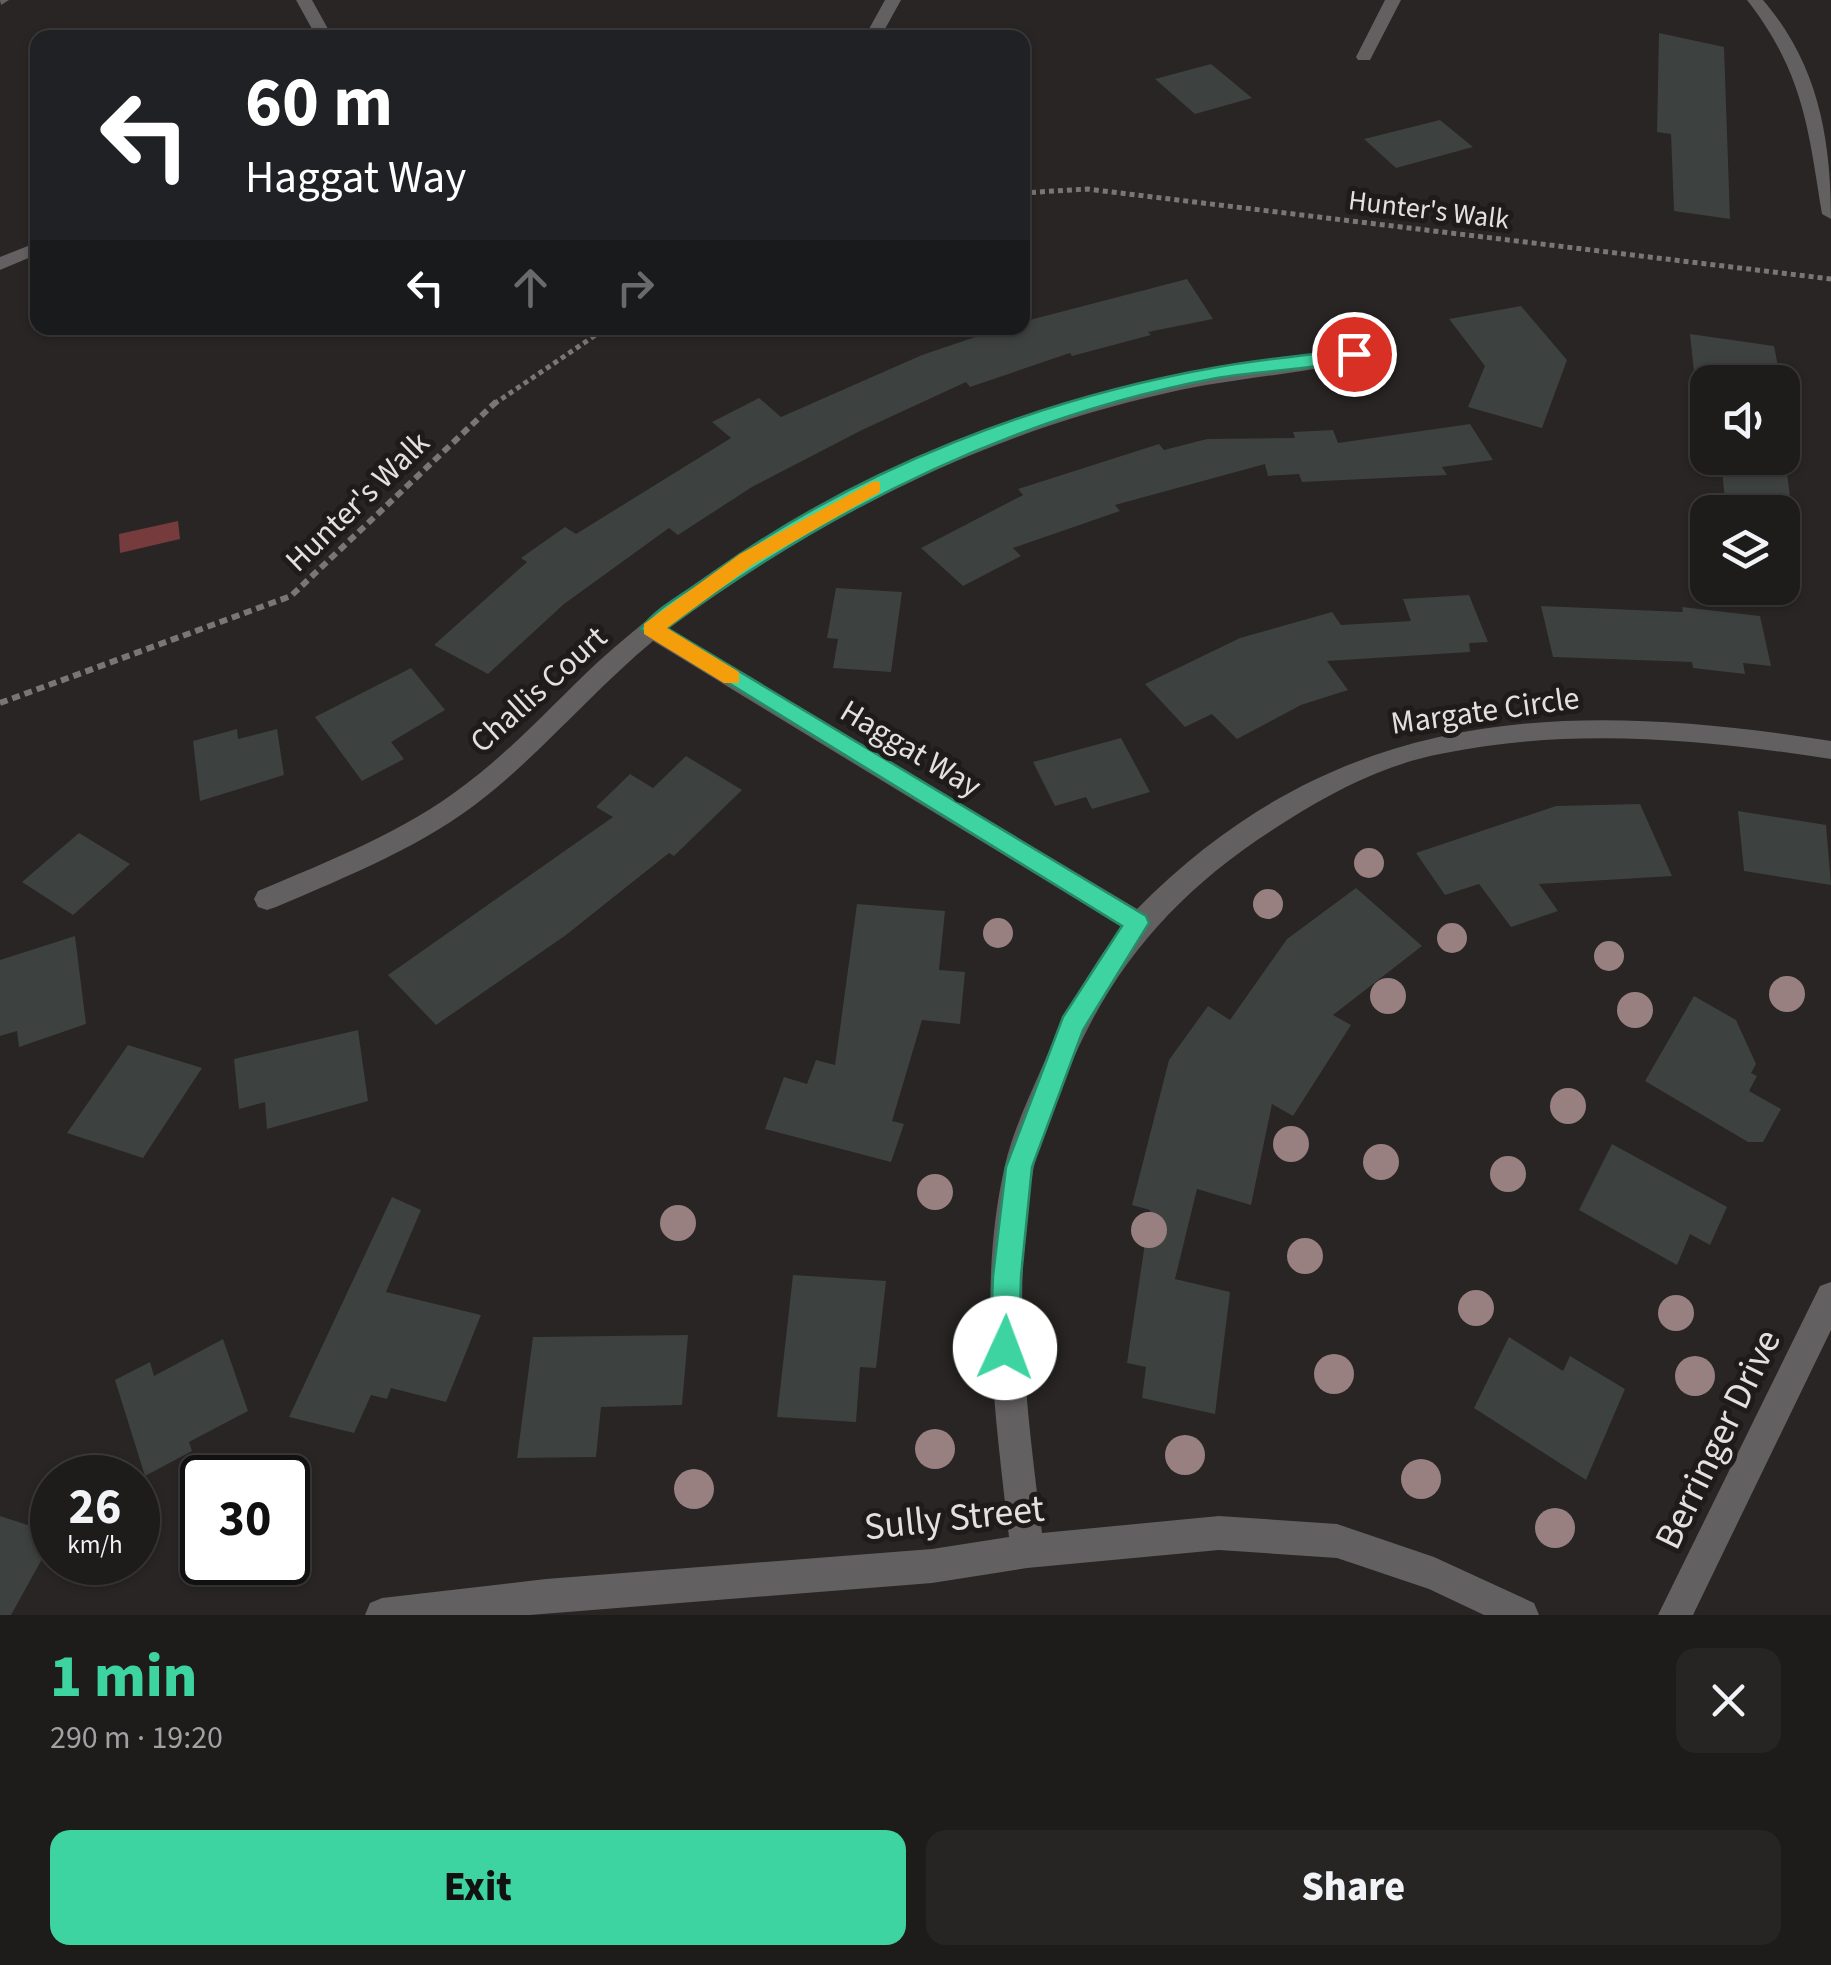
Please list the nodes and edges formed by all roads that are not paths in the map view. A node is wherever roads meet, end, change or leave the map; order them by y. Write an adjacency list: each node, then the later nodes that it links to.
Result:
1 (304, 0): 5 (street)
2 (893, 0): 6 (street)
3 (1394, 0): 7 (street)
4 (1756, 0): 8 (street)
5 (321, 30)
6 (876, 30)
7 (1364, 58)
8 (1831, 214)
9 (30, 251): 10 (street)
10 (0, 264)
11 (1354, 354): 12 (street, Challis Court)
12 (651, 629): 14 (street, Challis Court); 15 (street, Haggat Way)
13 (1831, 750): 15 (street, Margate Circle)
14 (267, 899)
15 (1138, 923): 17 (street, Margate Circle)
16 (1831, 1298): 20 (street, Berringer Drive)
17 (1027, 1551): 18 (street, Sully Street); 19 (street, Sully Street)
18 (382, 1615)
19 (1522, 1615)
20 (1675, 1615)

